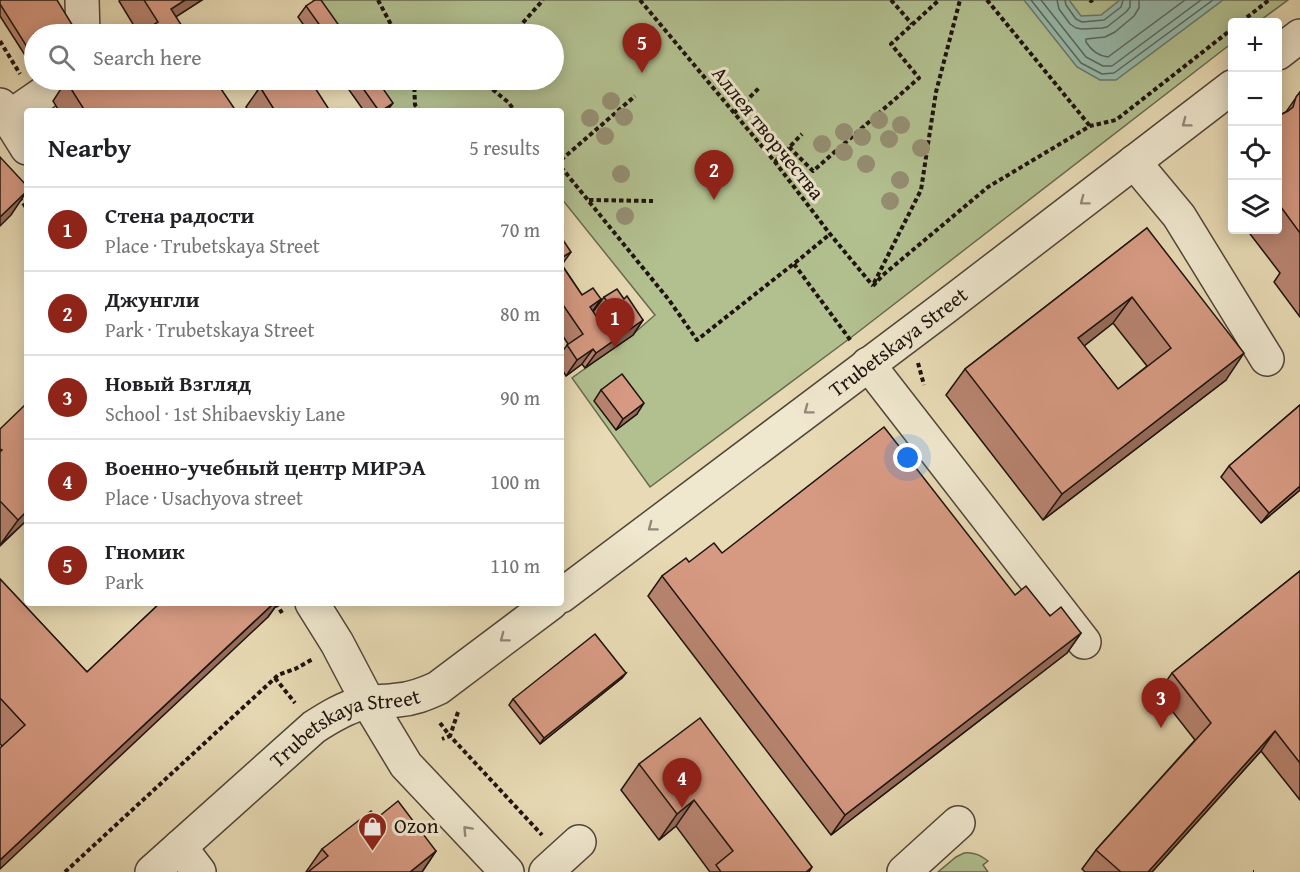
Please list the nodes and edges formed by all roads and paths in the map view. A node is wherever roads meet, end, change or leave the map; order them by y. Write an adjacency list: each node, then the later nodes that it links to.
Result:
1 (82, 0): 11 (street)
2 (378, 0): 12 (path)
3 (543, 0): 13 (path)
4 (640, 0): 27 (path, Аллея творчества)
5 (891, 0): 14 (path)
6 (939, 0): 14 (path)
7 (960, 0): 42 (path)
8 (987, 0): 28 (path)
9 (1269, 0): 10 (path)
10 (1246, 18)
11 (83, 24)
12 (391, 24)
13 (522, 24)
14 (912, 24): 31 (path)
15 (1228, 33): 28 (path)
16 (1300, 36): 17 (street)
17 (1282, 50)
18 (759, 88): 27 (path)
19 (48, 90): 26 (street)
20 (414, 90): 24 (path)
21 (493, 90): 25 (path)
22 (1228, 91): 34 (street, Trubetskaya Street, one-way to 34)
23 (635, 96): 32 (path)
24 (418, 108)
25 (513, 108)
26 (4, 111): 30 (street)
27 (734, 112): 33 (path, Аллея творчества)
28 (1090, 126): 42 (path)
29 (802, 134): 31 (path)
30 (24, 143)
31 (789, 147): 33 (path)
32 (564, 157)
33 (775, 162): 40 (path, Аллея творчества)
34 (1134, 162): 43 (street, Trubetskaya Street, one-way to 43); 44 (street)
35 (564, 171): 37 (path)
36 (16, 192): 39 (path)
37 (588, 200): 38 (path); 41 (path)
38 (652, 201)
39 (24, 204)
40 (830, 234): 41 (path); 42 (path, Аллея творчества)
41 (794, 264): 43 (path)
42 (873, 286)
43 (861, 354): 45 (street, Trubetskaya Street, one-way to 45); 48 (street)
44 (1267, 359)
45 (564, 594)
46 (314, 606): 51 (street)
47 (547, 606): 51 (street, Trubetskaya Street, one-way to 51)
48 (1084, 642)
49 (310, 660): 50 (path)
50 (275, 678): 52 (path); 61 (path)
51 (368, 702): 59 (street, Trubetskaya Street); 60 (street, one-way to 51)
52 (299, 708)
53 (460, 708): 55 (path)
54 (440, 723): 55 (path)
55 (450, 736): 56 (path); 58 (path)
56 (442, 739)
57 (958, 823): 63 (street)
58 (562, 857)
59 (189, 860): 62 (street, Trubetskaya Street)
60 (498, 869)
61 (65, 872)
62 (152, 872)
63 (904, 872)

